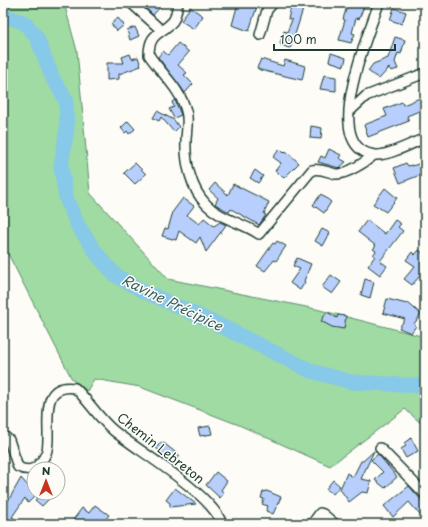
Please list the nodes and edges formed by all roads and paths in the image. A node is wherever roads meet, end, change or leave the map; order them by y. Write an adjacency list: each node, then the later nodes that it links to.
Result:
1 (131, 3): 5 (street)
2 (178, 3): 5 (street)
3 (273, 3): 6 (street)
4 (379, 3): 8 (street)
5 (161, 30): 10 (street)
6 (260, 35)
7 (425, 73): 8 (street)
8 (350, 111): 10 (street)
9 (425, 138): 10 (street)
10 (374, 155)
11 (3, 435): 14 (street, Chemin Lebreton)
12 (380, 448): 13 (street)
13 (425, 494)
14 (222, 524)
15 (312, 524): 16 (street)
16 (335, 524)

